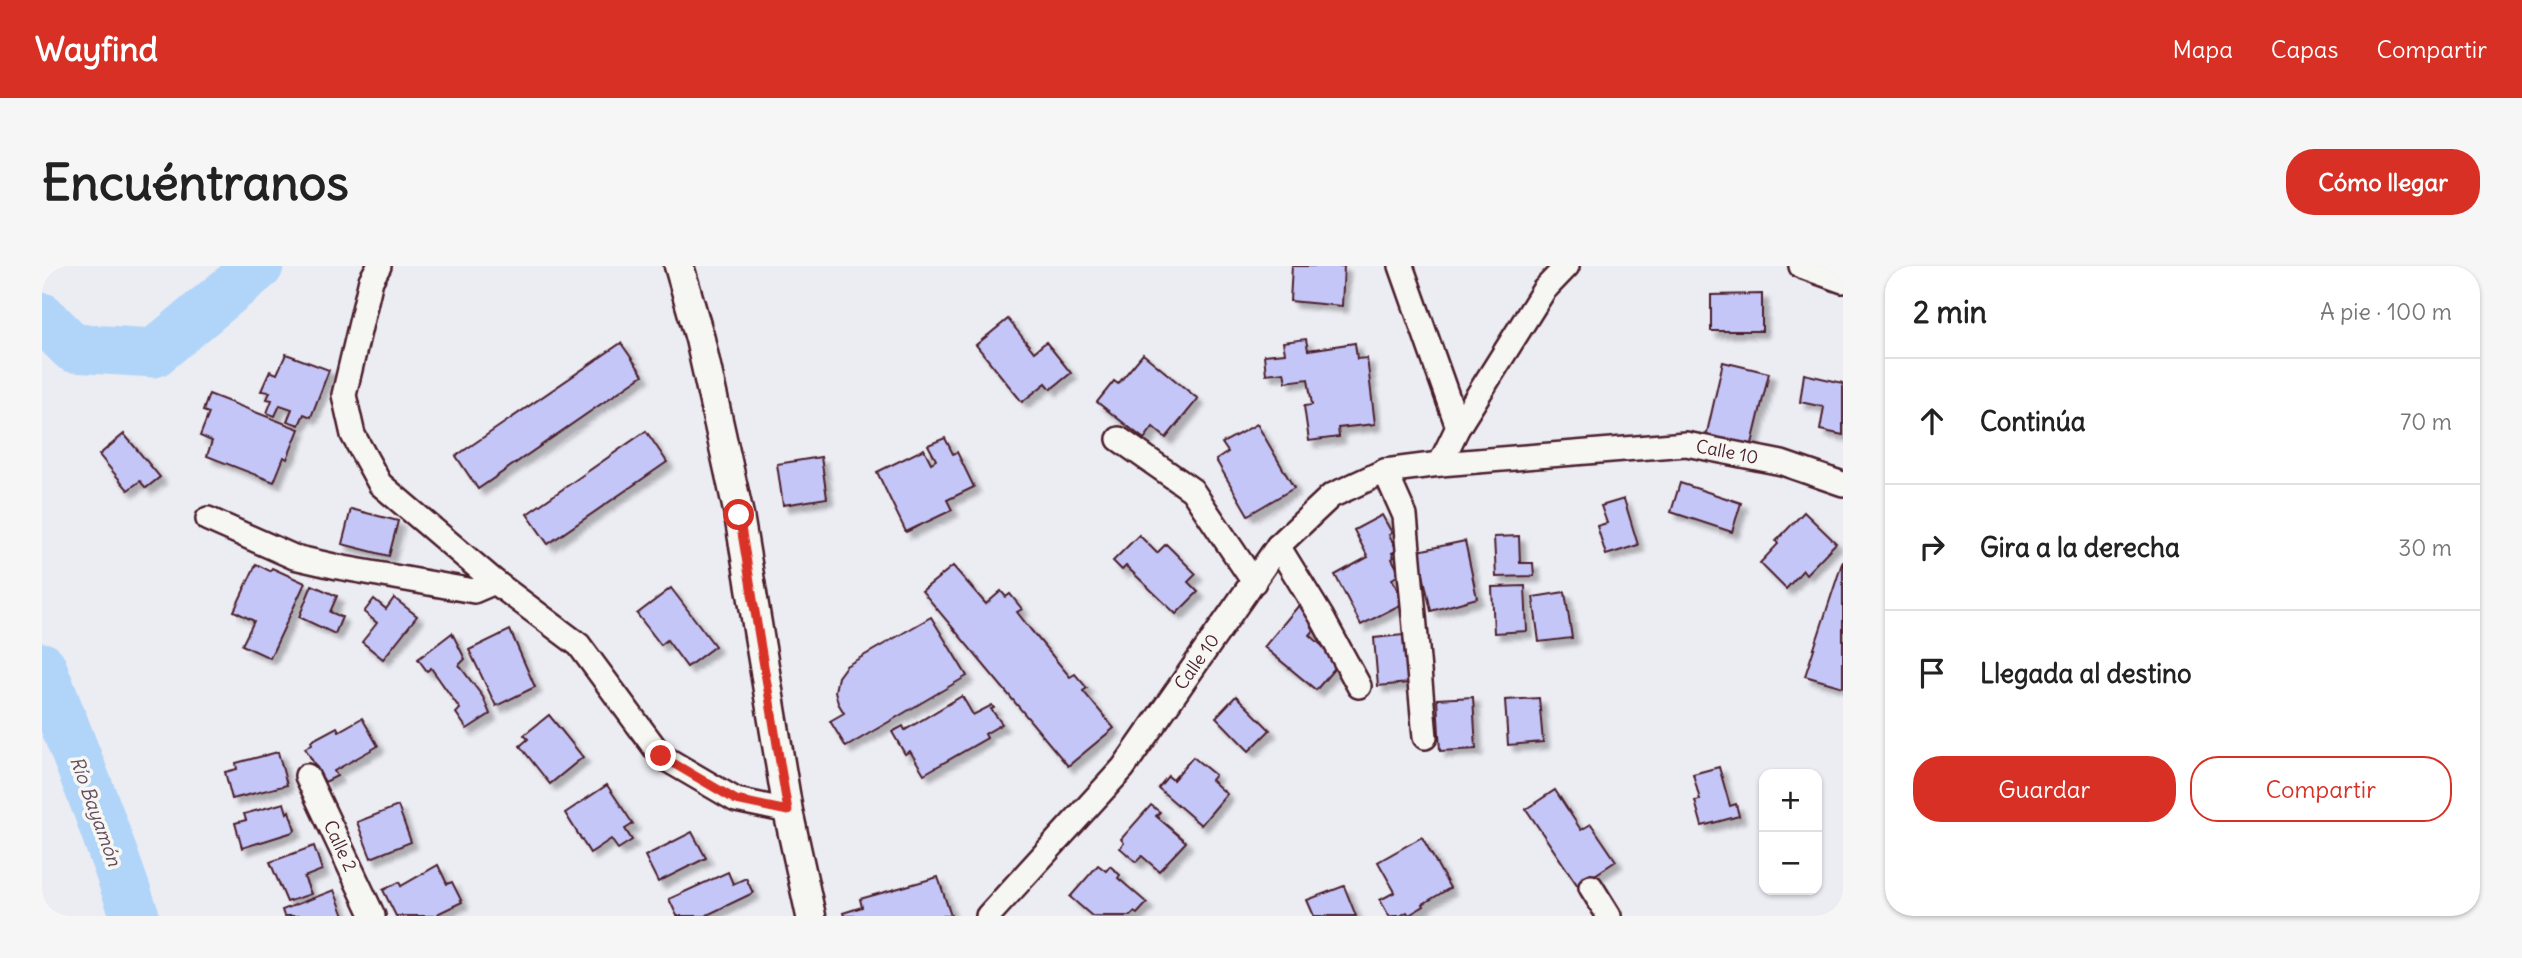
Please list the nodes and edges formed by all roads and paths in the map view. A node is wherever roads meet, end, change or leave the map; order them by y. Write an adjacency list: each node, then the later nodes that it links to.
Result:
1 (379, 266): 14 (street)
2 (679, 266): 19 (street)
3 (1401, 266): 7 (street)
4 (1567, 266): 7 (street)
5 (1801, 266): 6 (street)
6 (1843, 281)
7 (1458, 428): 9 (street)
8 (1119, 439): 15 (street)
9 (1440, 464): 10 (street, Calle 10); 11 (street, Calle 10)
10 (1385, 471): 13 (street, Calle 10); 17 (street)
11 (1843, 484)
12 (208, 519): 14 (street)
13 (1278, 546): 15 (street, Calle 10); 16 (street)
14 (495, 582): 19 (street)
15 (1254, 582): 23 (street, Calle 10)
16 (1359, 686)
17 (1424, 737)
18 (307, 776): 21 (street, Calle 2)
19 (788, 811): 22 (street)
20 (1591, 887): 24 (street)
21 (373, 916)
22 (811, 916)
23 (988, 916)
24 (1609, 916)

